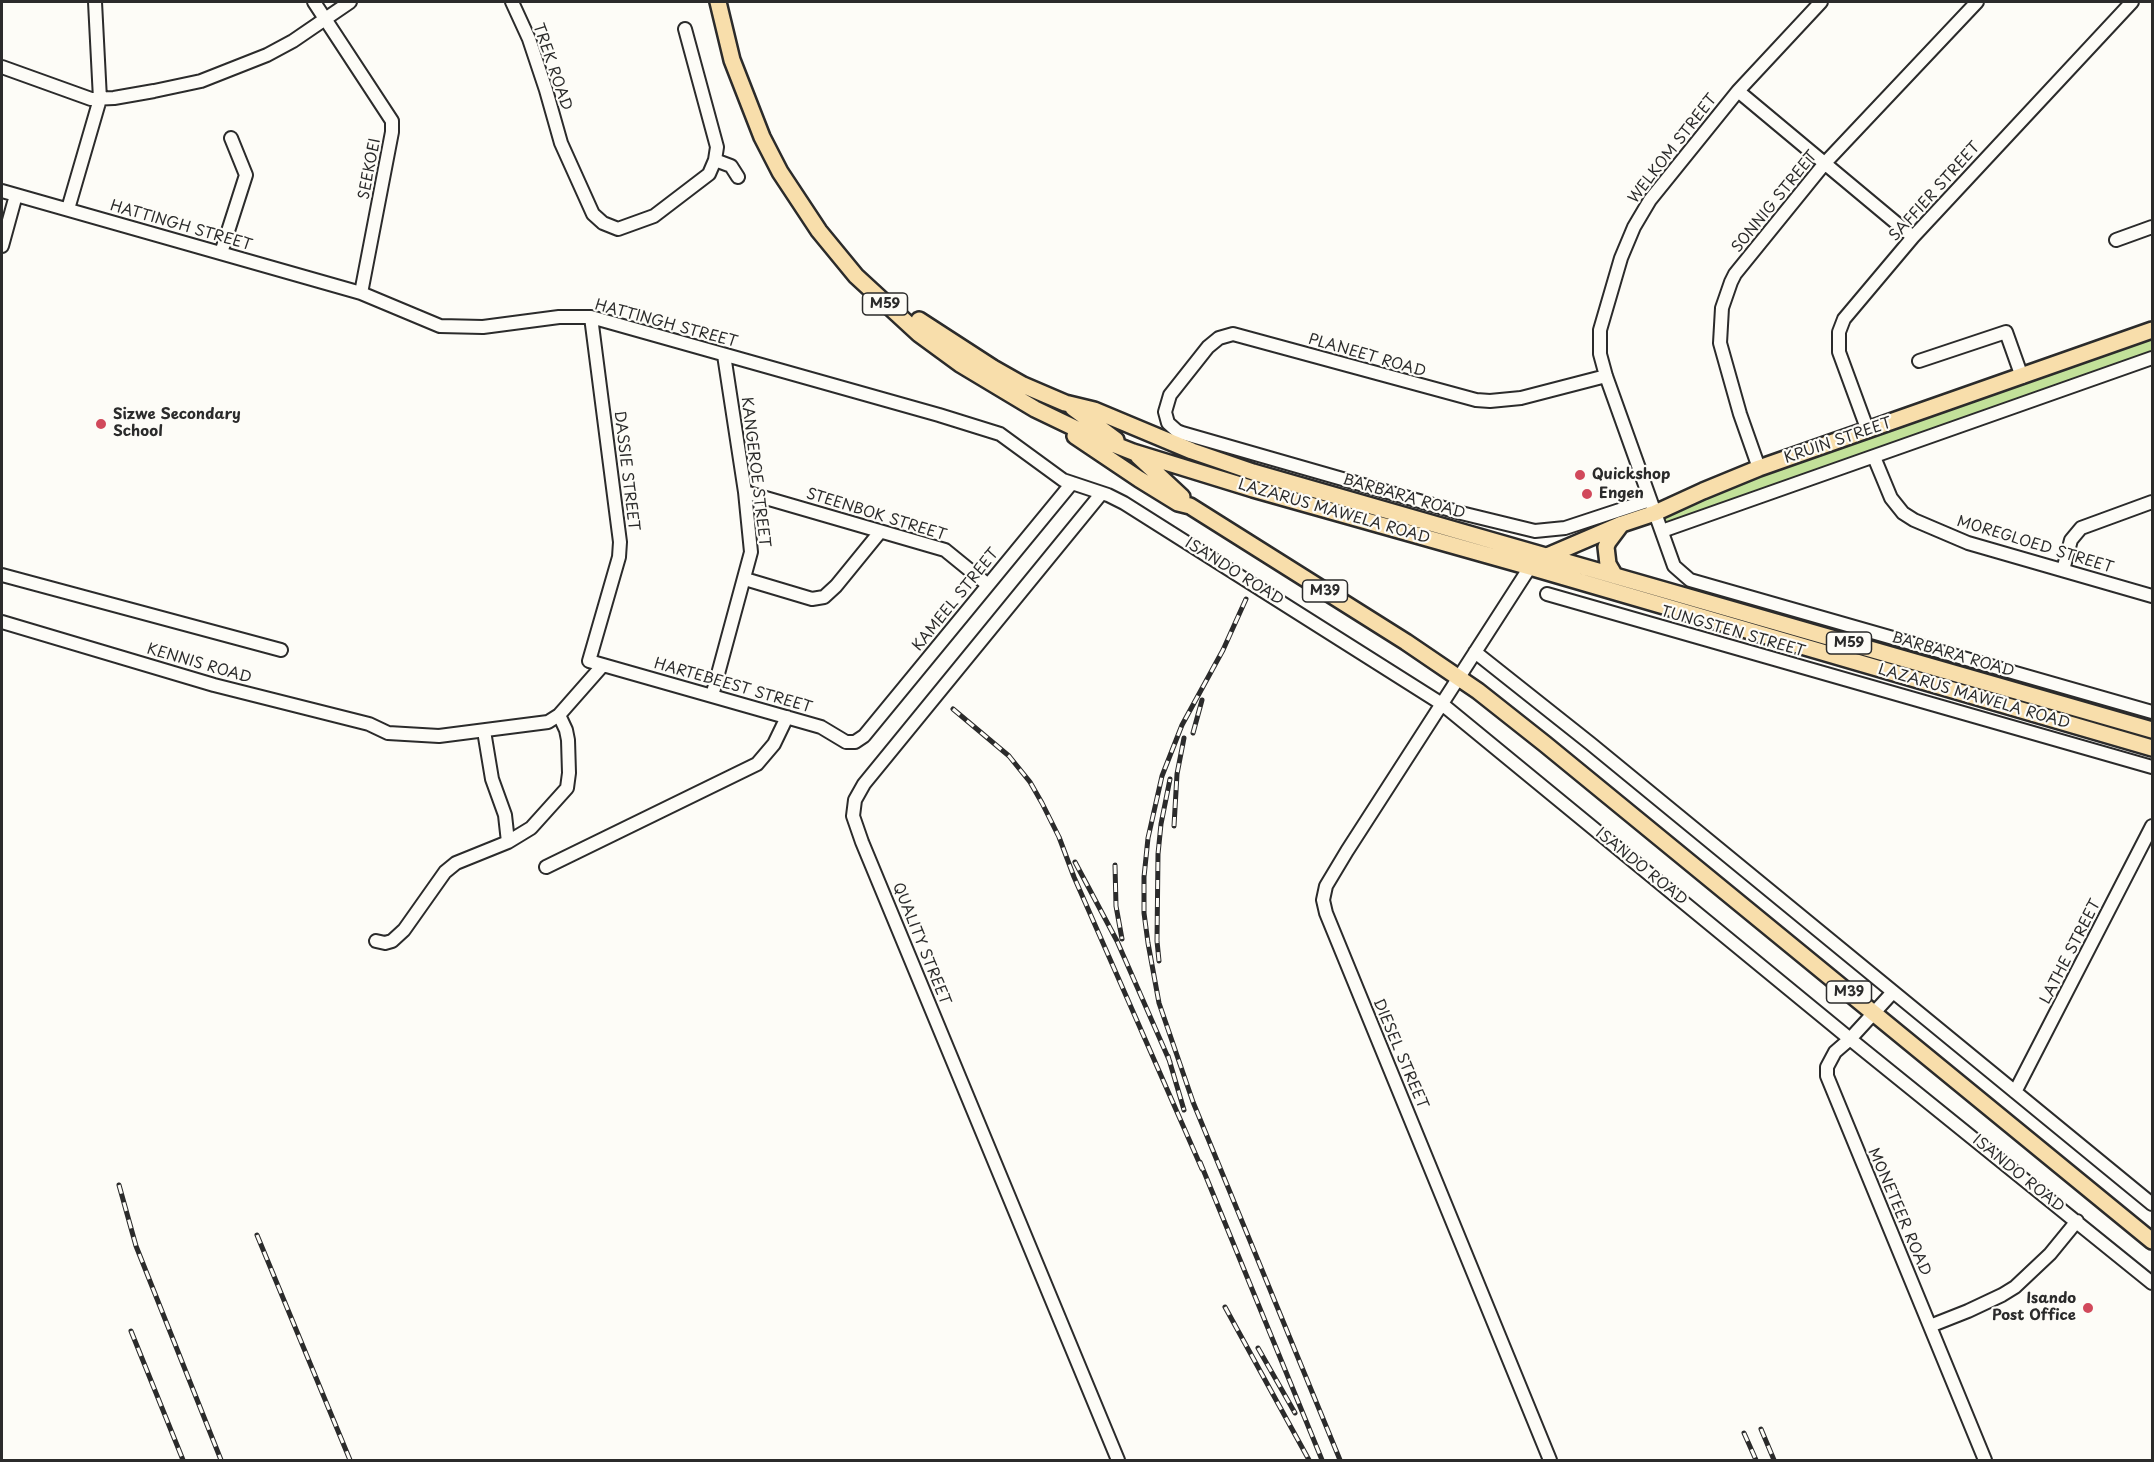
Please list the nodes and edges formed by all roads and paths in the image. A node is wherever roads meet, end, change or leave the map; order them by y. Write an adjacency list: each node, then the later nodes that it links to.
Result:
1 (95, 2): 14 (street)
2 (314, 2): 10 (street, SEEKOEI)
3 (350, 2): 10 (street)
4 (512, 2): 16 (street, TREK ROAD)
5 (718, 2): 36 (main road, LAZARUS MAWELA ROAD / M59)
6 (728, 2): 35 (main road, LAZARUS MAWELA ROAD / M59)
7 (1821, 2): 13 (street, WELKOM STREET)
8 (1977, 2): 17 (street, SONNIG STREET)
9 (2132, 2): 23 (street, SAFFIER STREET)
10 (326, 20): 14 (street); 27 (street, SEEKOEI)
11 (685, 29): 16 (street)
12 (2, 67): 14 (street)
13 (1738, 91): 17 (street); 33 (street, WELKOM STREET)
14 (100, 99): 21 (street)
15 (231, 138): 26 (street)
16 (715, 160): 18 (street)
17 (1825, 163): 23 (street); 41 (street, SONNIG STREET)
18 (738, 177)
19 (2, 191): 20 (street, HATTINGH STREET)
20 (16, 195): 21 (street, HATTINGH STREET); 25 (street)
21 (68, 209): 26 (street, HATTINGH STREET)
22 (2152, 227): 24 (street)
23 (1913, 237): 38 (street, SAFFIER STREET)
24 (2116, 240)
25 (2, 246)
26 (221, 253): 27 (street, HATTINGH STREET)
27 (361, 293): 28 (street, HATTINGH STREET)
28 (591, 317): 30 (street, HATTINGH STREET); 63 (street, DASSIE STREET)
29 (2152, 330): 34 (main road, KRUIN STREET)
30 (724, 355): 42 (street, HATTINGH STREET); 43 (street, KANGEROE STREET)
31 (2152, 358): 40 (street, KRUIN STREET)
32 (1919, 361): 34 (street)
33 (1606, 376): 37 (street, PLANEET ROAD); 47 (street, WELKOM STREET)
34 (2022, 377): 38 (main road, KRUIN STREET)
35 (1065, 403): 39 (main road, M39); 51 (main road, LAZARUS MAWELA ROAD / M59)
36 (1035, 410): 39 (main road, LAZARUS MAWELA ROAD / M59); 46 (main road, M39)
37 (1166, 418): 47 (street, BARBARA ROAD)
38 (1868, 431): 41 (main road, KRUIN STREET)
39 (1134, 452): 46 (main road, M39); 52 (main road, LAZARUS MAWELA ROAD / M59)
40 (1874, 457): 49 (street, KRUIN STREET); 53 (street, MOREGLOED STREET)
41 (1759, 468): 47 (main road, KRUIN STREET)
42 (1072, 483): 44 (street, HATTINGH STREET); 57 (street, KAMEEL STREET)
43 (745, 492): 50 (street, STEENBOK STREET); 56 (street, KANGEROE STREET)
44 (1101, 494): 67 (street, ISANDO ROAD); 89 (street, QUALITY STREET)
45 (2152, 502): 53 (street)
46 (1190, 507): 65 (main road, M39)
47 (1652, 507): 48 (main road, KRUIN STREET); 49 (street, BARBARA ROAD)
48 (1622, 524): 51 (main road, KRUIN STREET); 55 (main road)
49 (1662, 531): 68 (street, BARBARA ROAD)
50 (880, 532): 56 (street); 57 (street, STEENBOK STREET)
51 (1546, 556): 52 (main road, KRUIN STREET); 55 (main road, LAZARUS MAWELA ROAD / M59)
52 (1530, 567): 62 (street); 74 (main road, LAZARUS MAWELA ROAD / M59)
53 (2063, 570): 59 (street, MOREGLOED STREET)
54 (2, 576): 61 (street)
55 (1615, 576): 71 (main road, LAZARUS MAWELA ROAD / M59)
56 (745, 579): 66 (street, KANGEROE STREET)
57 (988, 585): 73 (street, KAMEEL STREET)
58 (1547, 594): 75 (street, TUNGSTEN STREET)
59 (2152, 596)
60 (2, 622): 72 (street, KENNIS ROAD)
61 (281, 650)
62 (1474, 652): 65 (street); 80 (street)
63 (589, 661): 64 (street, HARTEBEEST STREET)
64 (603, 665): 66 (street, HARTEBEEST STREET); 69 (street)
65 (1459, 678): 67 (street, DIESEL STREET); 81 (main road, M39)
66 (712, 696): 70 (street, HARTEBEEST STREET)
67 (1442, 704): 82 (street, ISANDO ROAD); 90 (street, DIESEL STREET)
68 (2152, 712)
69 (559, 715): 72 (street, KENNIS ROAD); 77 (street)
70 (787, 717): 73 (street, HARTEBEEST STREET); 78 (street)
71 (2152, 730)
72 (484, 731): 77 (street)
73 (864, 736)
74 (2152, 748)
75 (2152, 767)
76 (2152, 826): 83 (street, LATHE STREET)
77 (508, 842): 79 (street)
78 (546, 867)
79 (376, 941)
80 (1893, 992): 81 (street, MONETEER ROAD); 83 (street)
81 (1875, 1013): 82 (street, MONETEER ROAD); 86 (main road, M39)
82 (1851, 1039): 85 (street, ISANDO ROAD); 88 (street, MONETEER ROAD)
83 (2015, 1092): 84 (street)
84 (2152, 1204)
85 (2077, 1221): 87 (street, ISANDO ROAD); 88 (street)
86 (2152, 1240)
87 (2152, 1283)
88 (1930, 1326): 91 (street, MONETEER ROAD)
89 (1118, 1461)
90 (1550, 1461)
91 (1985, 1461)

